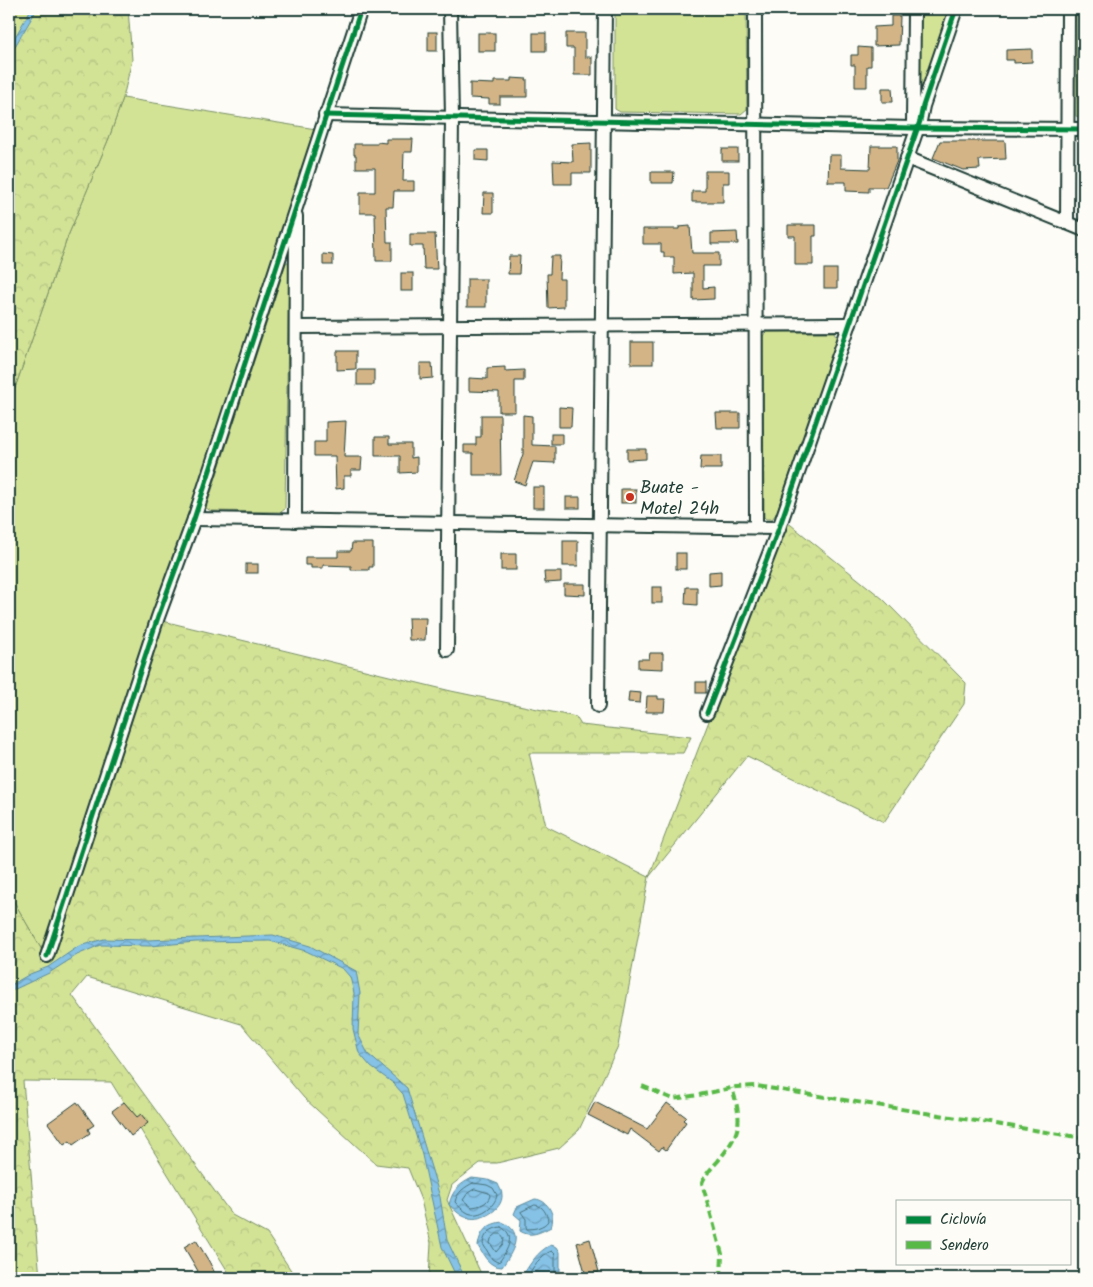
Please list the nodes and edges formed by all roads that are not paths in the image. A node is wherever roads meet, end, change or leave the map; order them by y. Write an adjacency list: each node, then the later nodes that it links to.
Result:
1 (361, 9): 9 (street)
2 (450, 9): 10 (street)
3 (605, 9): 11 (street)
4 (755, 9): 12 (street)
5 (914, 9): 13 (street)
6 (956, 9): 13 (street)
7 (962, 9): 13 (street)
8 (1068, 9): 14 (street)
9 (326, 115): 10 (street); 17 (street)
10 (452, 118): 11 (street); 24 (street)
11 (604, 121): 12 (street); 22 (street)
12 (756, 125): 13 (street); 20 (street)
13 (917, 126): 14 (street); 16 (street)
14 (1067, 129): 15 (street); 18 (street)
15 (1084, 129)
16 (908, 158): 18 (street); 21 (street)
17 (296, 205): 23 (street); 25 (street)
18 (1066, 223): 19 (street)
19 (1084, 230)
20 (756, 324): 21 (street); 22 (street); 29 (street)
21 (850, 324): 30 (street)
22 (602, 325): 24 (street); 28 (street)
23 (296, 326): 24 (street); 26 (street)
24 (450, 326): 27 (street)
25 (194, 519): 26 (street); 34 (street)
26 (295, 521): 27 (street)
27 (448, 523): 28 (street); 31 (street)
28 (600, 525): 29 (street); 32 (street)
29 (756, 527): 30 (street)
30 (779, 528): 33 (street)
31 (446, 650)
32 (598, 706)
33 (707, 713)
34 (46, 956)

